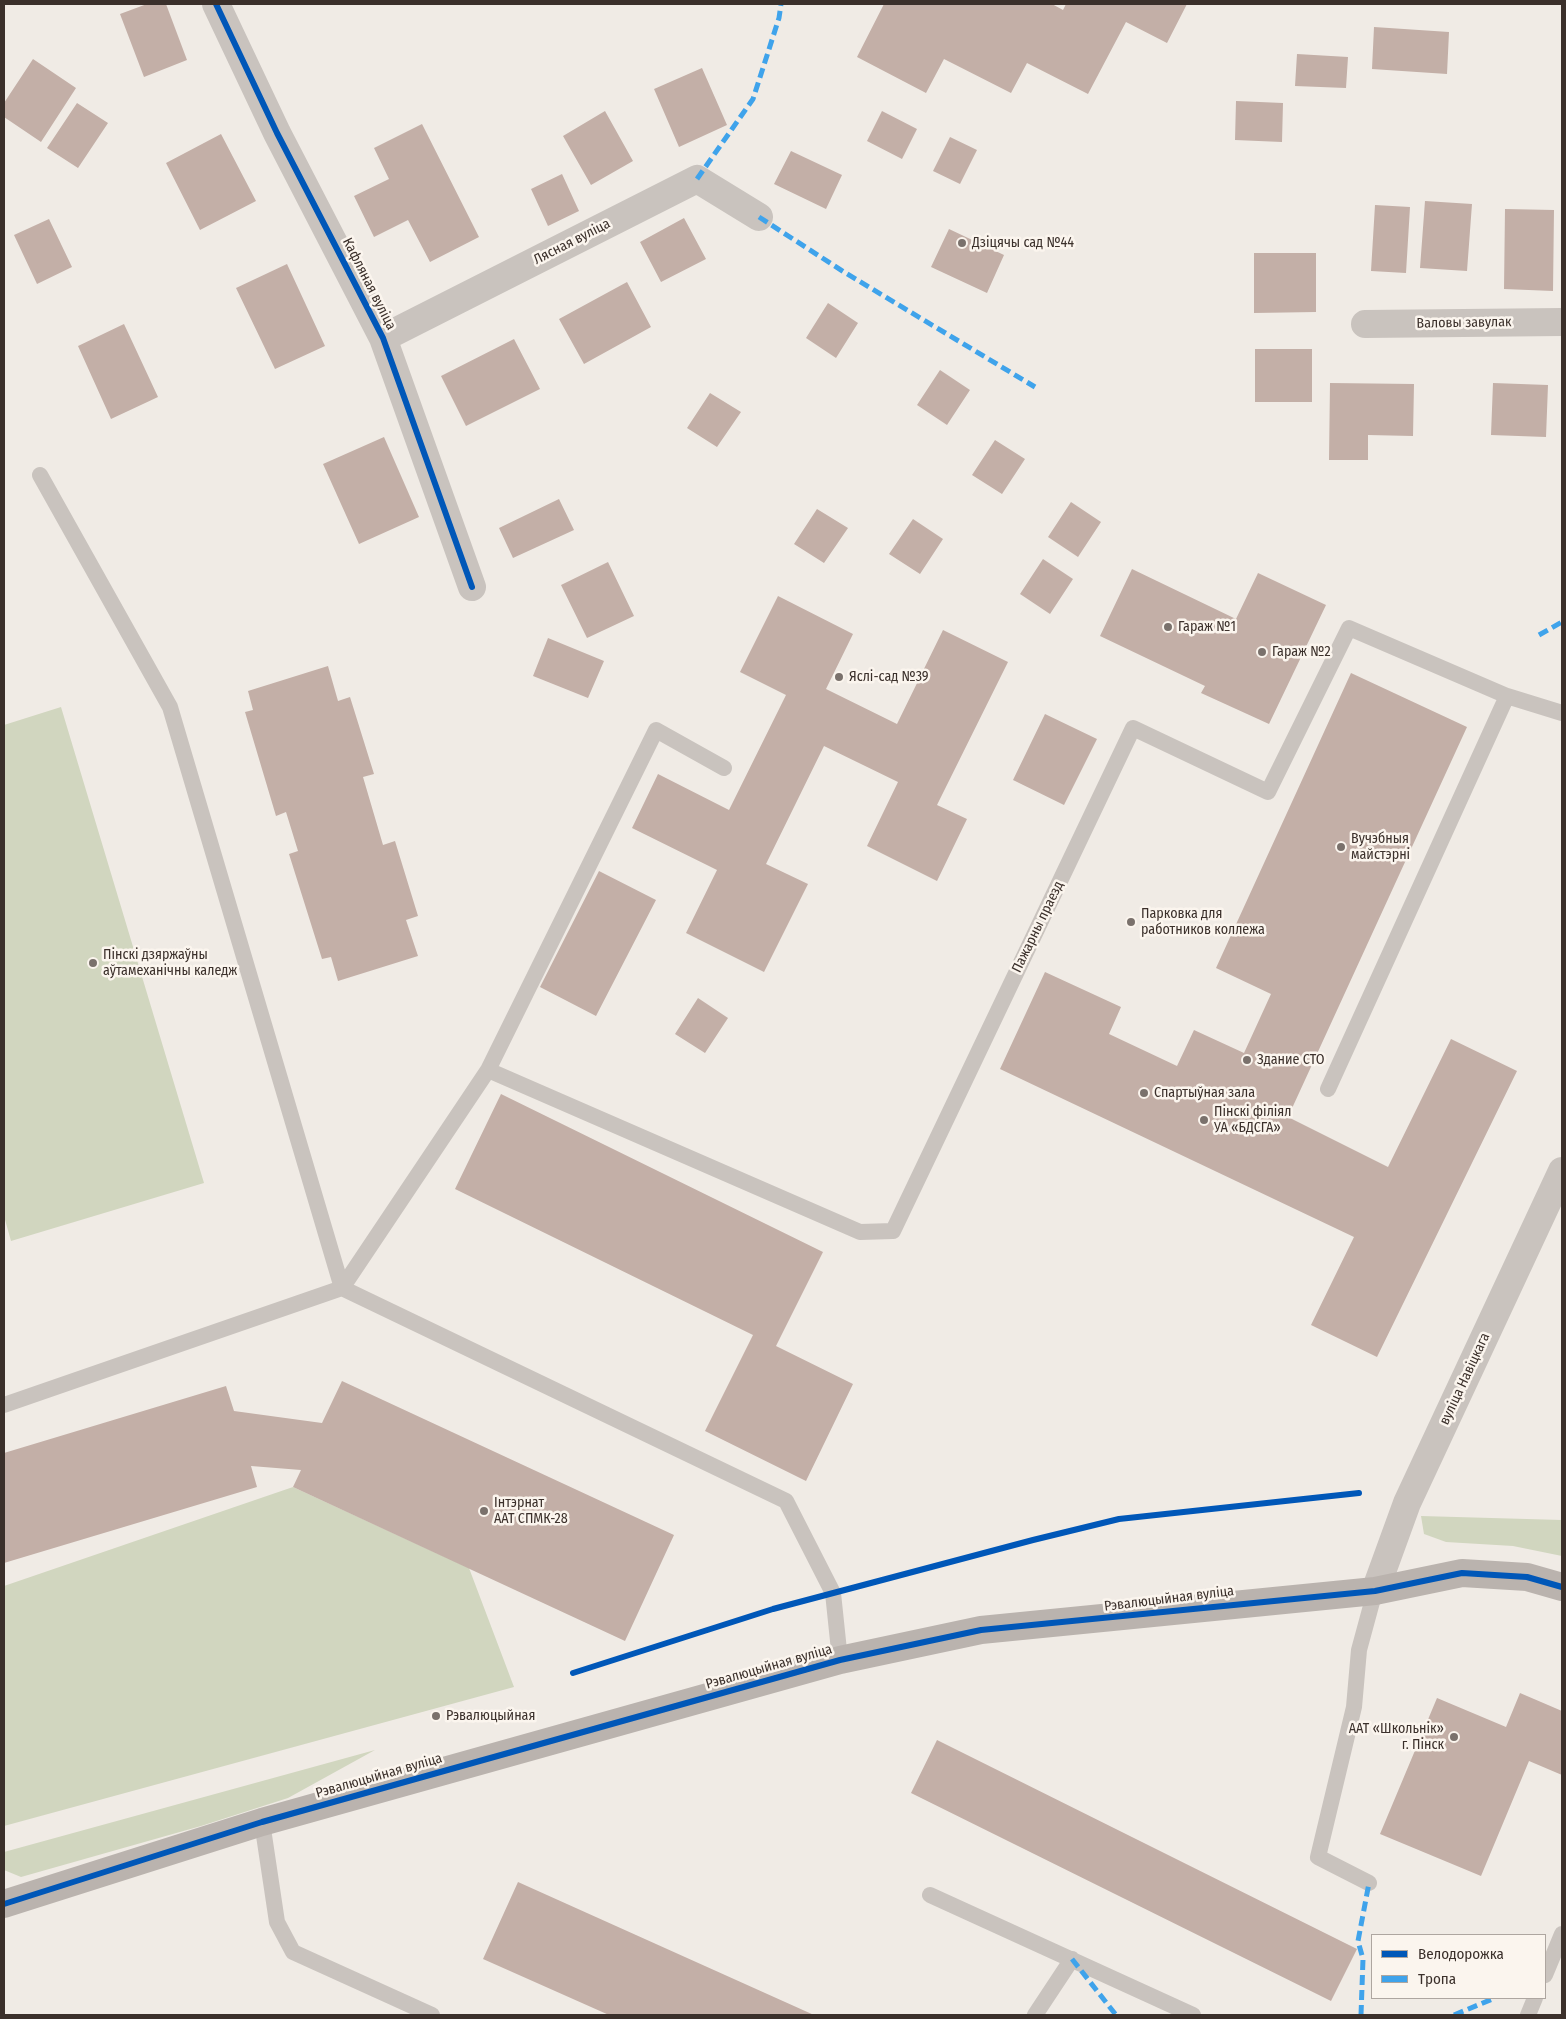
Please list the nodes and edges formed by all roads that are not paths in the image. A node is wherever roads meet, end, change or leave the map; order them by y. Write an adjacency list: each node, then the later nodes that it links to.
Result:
1 (216, 4): 5 (street, Кафляная вуліца)
2 (759, 217): 5 (street, Лясная вуліца)
3 (1562, 322): 4 (street, Валовы завулак)
4 (1365, 324)
5 (382, 338): 7 (street, Кафляная вуліца)
6 (40, 475): 14 (lane)
7 (472, 587)
8 (1507, 696): 9 (lane); 11 (lane, Пажарны праезд); 12 (lane)
9 (1562, 713)
10 (724, 768): 11 (lane)
11 (488, 1070): 14 (lane)
12 (1328, 1089)
13 (1562, 1171): 17 (street, вуліца Навіцкага)
14 (342, 1288): 15 (lane); 18 (lane)
15 (4, 1405)
16 (1562, 1587): 17 (street, Рэвалюцыйная вуліца)
17 (1375, 1591): 18 (street, Рэвалюцыйная вуліца); 20 (lane)
18 (840, 1660): 19 (street, Рэвалюцыйная вуліца)
19 (262, 1822): 22 (street, Рэвалюцыйная вуліца); 27 (lane)
20 (1368, 1883)
21 (930, 1895): 24 (lane)
22 (4, 1904)
23 (1562, 1934): 25 (lane)
24 (1072, 1959): 28 (lane); 29 (lane)
25 (1546, 1973)
26 (1535, 1999): 30 (lane)
27 (432, 2015)
28 (1035, 2015)
29 (1192, 2015)
30 (1528, 2015)

